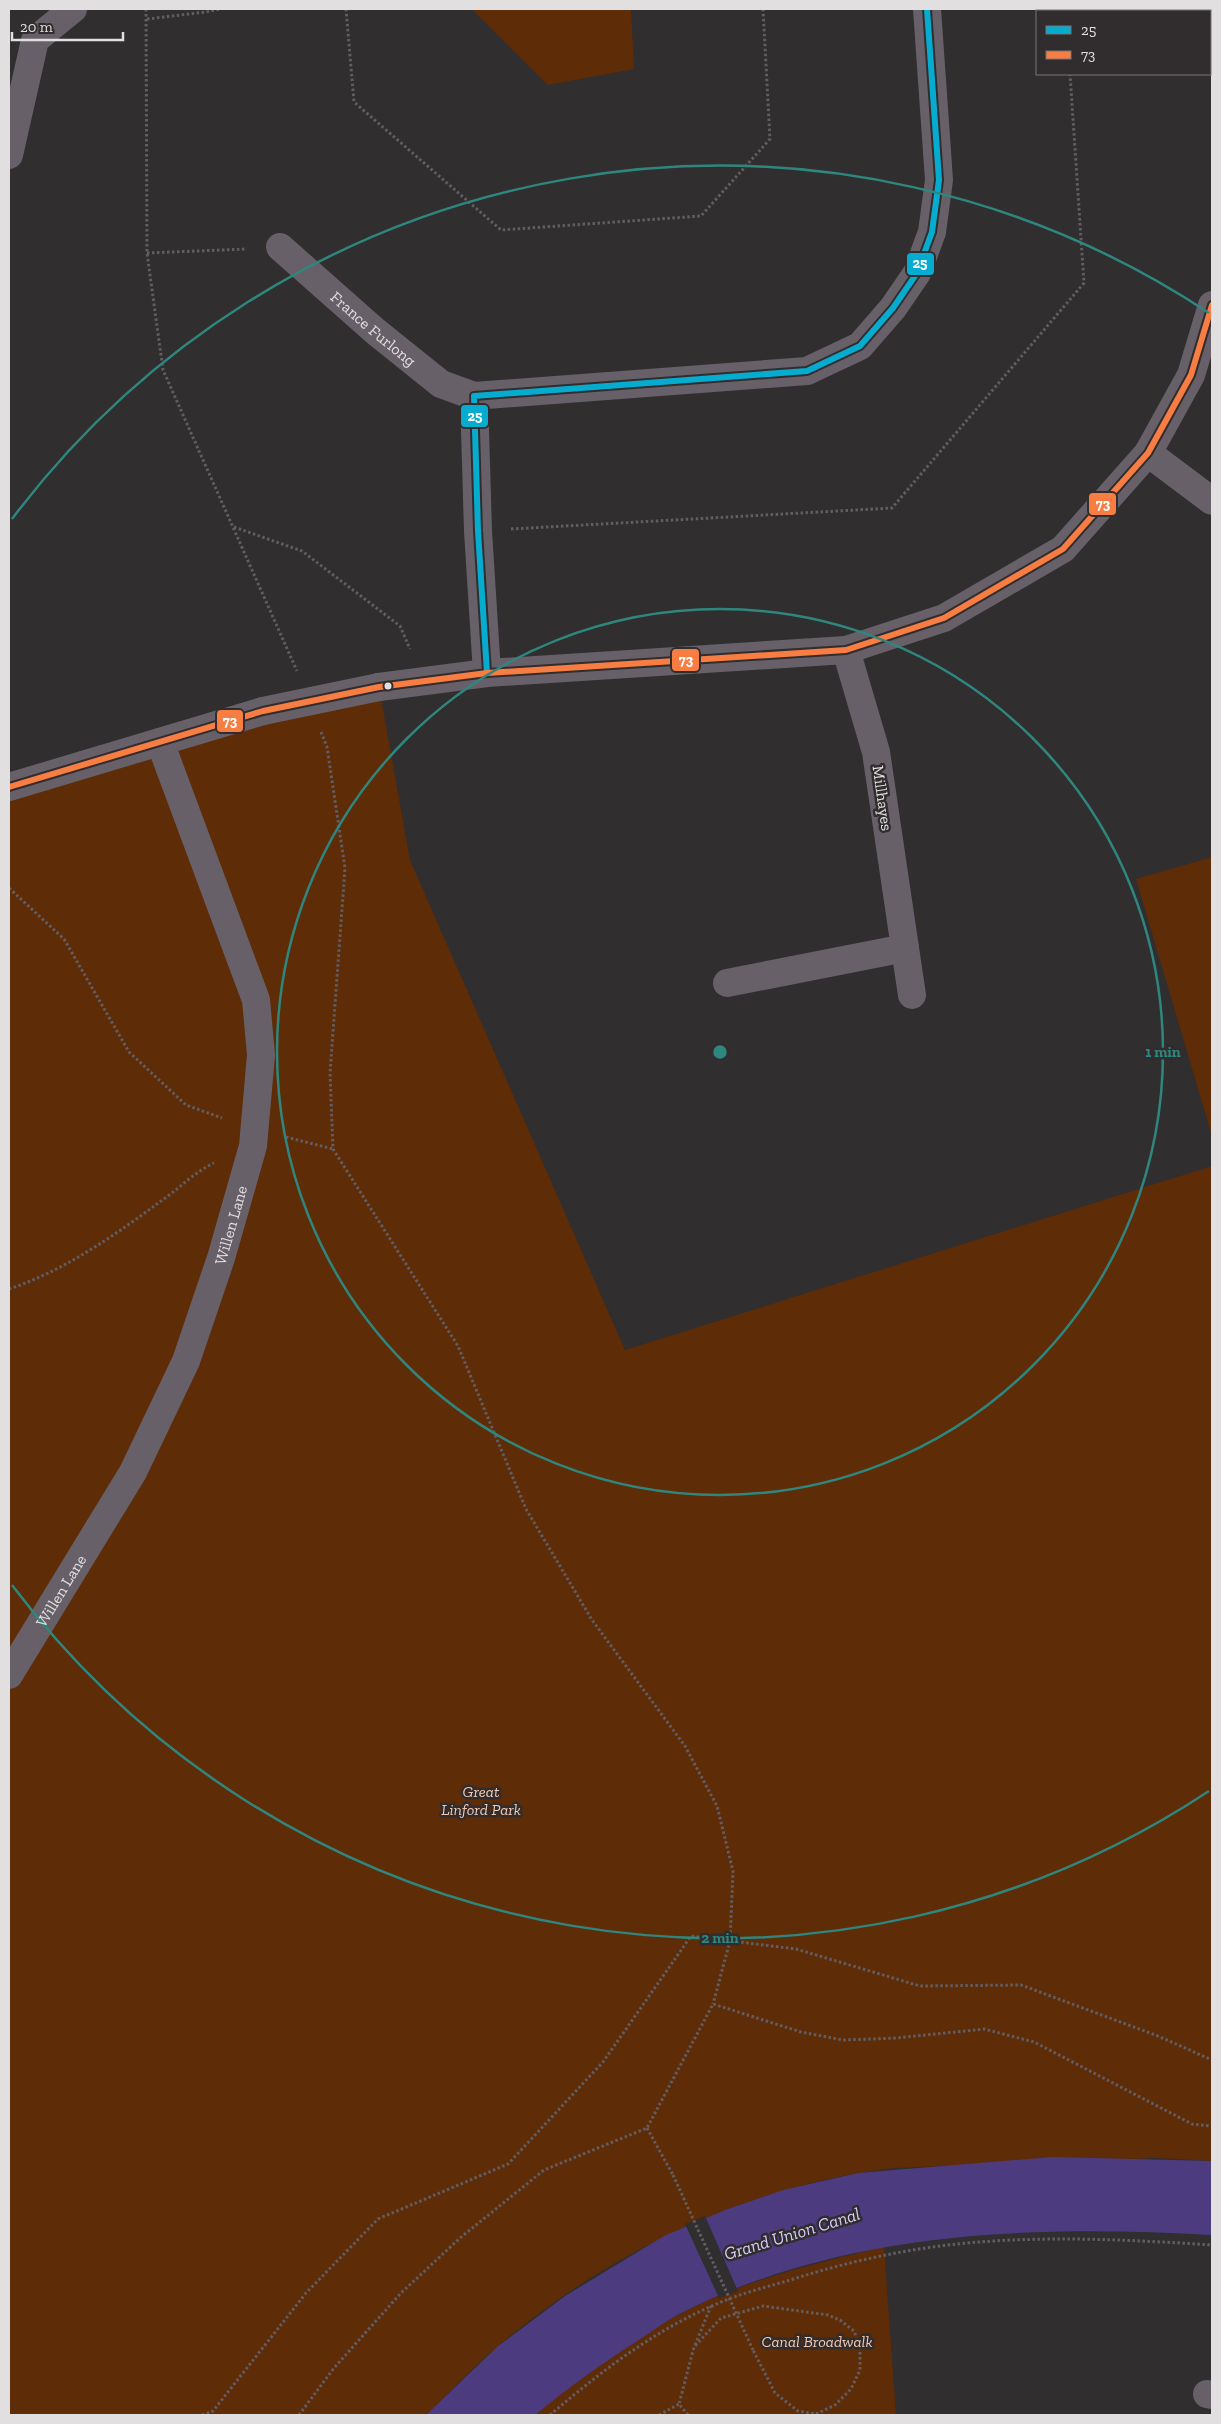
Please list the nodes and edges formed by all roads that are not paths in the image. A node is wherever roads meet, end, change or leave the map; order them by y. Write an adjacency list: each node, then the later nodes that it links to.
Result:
1 (73, 9): 5 (street)
2 (927, 9): 8 (street, France Furlong)
3 (1211, 26): 4 (street)
4 (1212, 42)
5 (9, 155)
6 (280, 247): 8 (street, France Furlong)
7 (1212, 305): 9 (street)
8 (474, 396): 12 (street)
9 (1148, 453): 10 (street); 11 (street)
10 (1212, 501)
11 (846, 650): 12 (street); 15 (street, Millhayes)
12 (487, 673): 13 (street, bridge)
13 (160, 742): 14 (street); 18 (street, Willen Lane)
14 (9, 787)
15 (905, 948): 16 (street); 17 (street, Millhayes)
16 (727, 982)
17 (912, 995)
18 (9, 1675)

